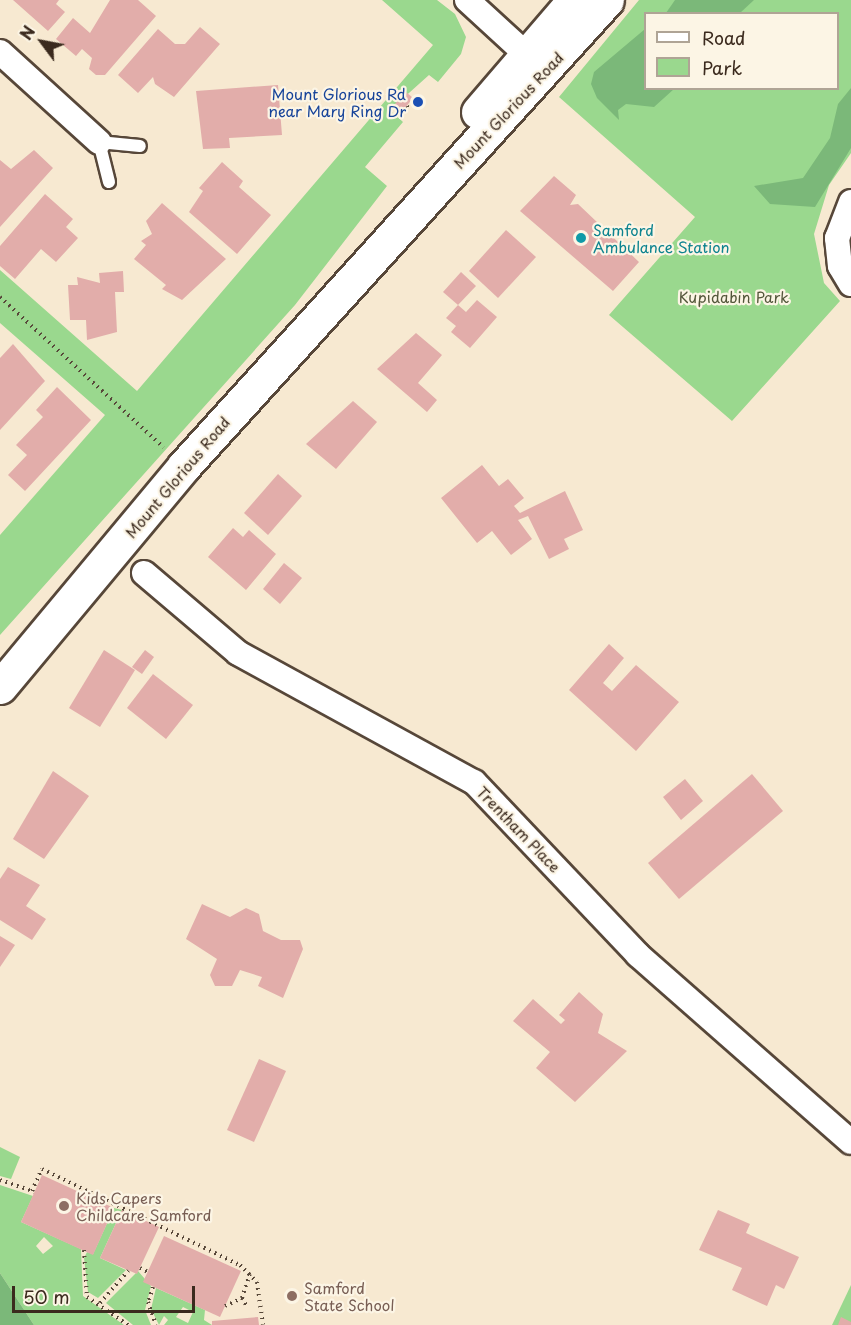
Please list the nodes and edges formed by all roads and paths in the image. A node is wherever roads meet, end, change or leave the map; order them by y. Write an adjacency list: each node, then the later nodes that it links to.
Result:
1 (467, 0): 5 (street)
2 (574, 0): 5 (main road, Mount Glorious Road)
3 (607, 0): 5 (main road, Mount Glorious Road)
4 (0, 52): 6 (street)
5 (535, 63): 12 (main road, Mount Glorious Road)
6 (99, 142): 7 (lane); 8 (lane)
7 (140, 146)
8 (109, 182)
9 (851, 202): 10 (street)
10 (851, 284)
11 (0, 297): 12 (path)
12 (183, 466): 14 (main road, Mount Glorious Road)
13 (144, 573): 15 (street, Trentham Place)
14 (0, 687)
15 (851, 1142)
16 (0, 1180): 21 (path)
17 (84, 1251): 24 (path)
18 (140, 1268): 20 (path)
19 (128, 1271): 24 (path)
20 (148, 1272)
21 (250, 1274): 23 (path); 29 (path)
22 (153, 1287): 28 (path)
23 (242, 1298): 25 (path); 26 (path)
24 (100, 1303): 27 (path)
25 (246, 1305)
26 (225, 1306)
27 (128, 1325)
28 (156, 1325)
29 (263, 1325)

